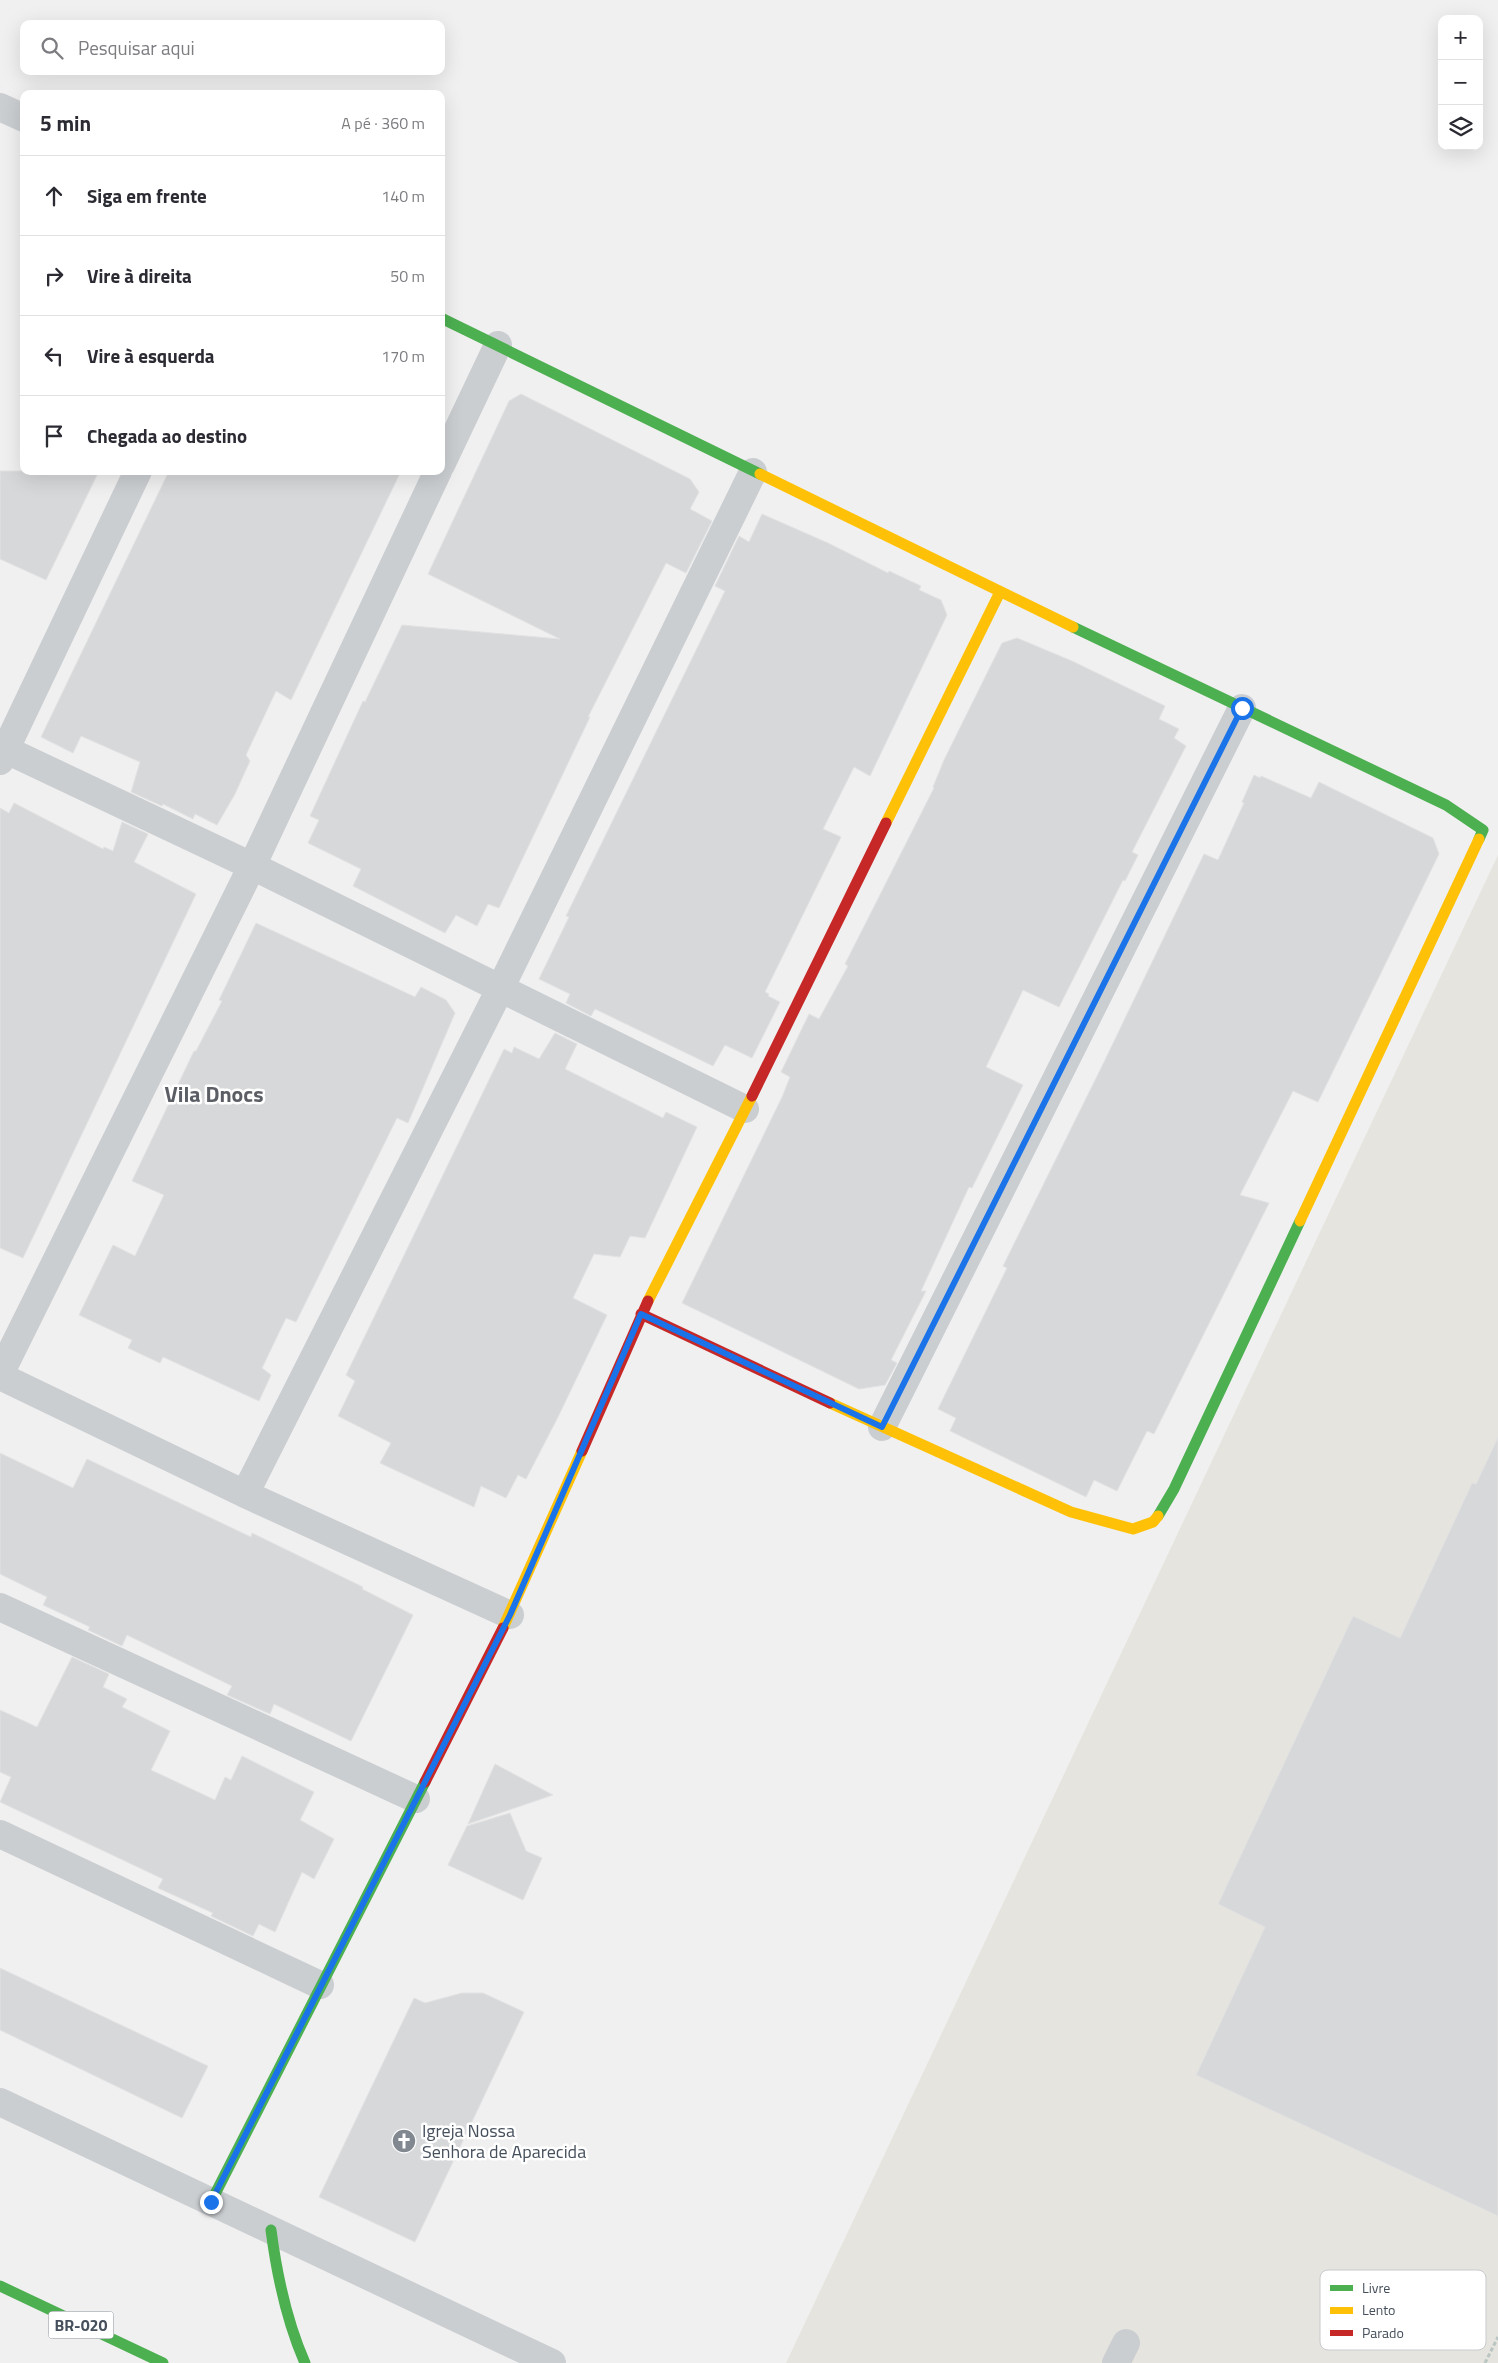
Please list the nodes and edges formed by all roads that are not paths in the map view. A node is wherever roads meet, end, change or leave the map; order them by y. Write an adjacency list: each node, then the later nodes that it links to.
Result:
1 (445, 320): 2 (main road)
2 (498, 345): 3 (street); 4 (main road)
3 (445, 457)
4 (753, 472): 7 (main road); 12 (street)
5 (136, 475): 9 (street)
6 (436, 475): 11 (street)
7 (1000, 592): 8 (main road); 13 (main road)
8 (1242, 708): 10 (main road); 16 (street)
9 (2, 753): 11 (street)
10 (1490, 836): 16 (main road)
11 (252, 866): 12 (street); 15 (street)
12 (500, 989): 13 (street); 17 (street)
13 (745, 1109): 14 (main road)
14 (641, 1314): 16 (main road); 19 (main road)
15 (0, 1375): 17 (street)
16 (882, 1427)
17 (245, 1494): 19 (street)
18 (0, 1608): 20 (street)
19 (510, 1615): 20 (main road)
20 (416, 1799): 22 (main road)
21 (0, 1834): 22 (street)
22 (320, 1985): 24 (main road)
23 (0, 2102): 24 (street)
24 (211, 2202): 25 (street)
25 (271, 2230): 28 (main road); 29 (street)
26 (0, 2286): 27 (main road, BR-020)
27 (163, 2363)
28 (305, 2363)
29 (552, 2363)

